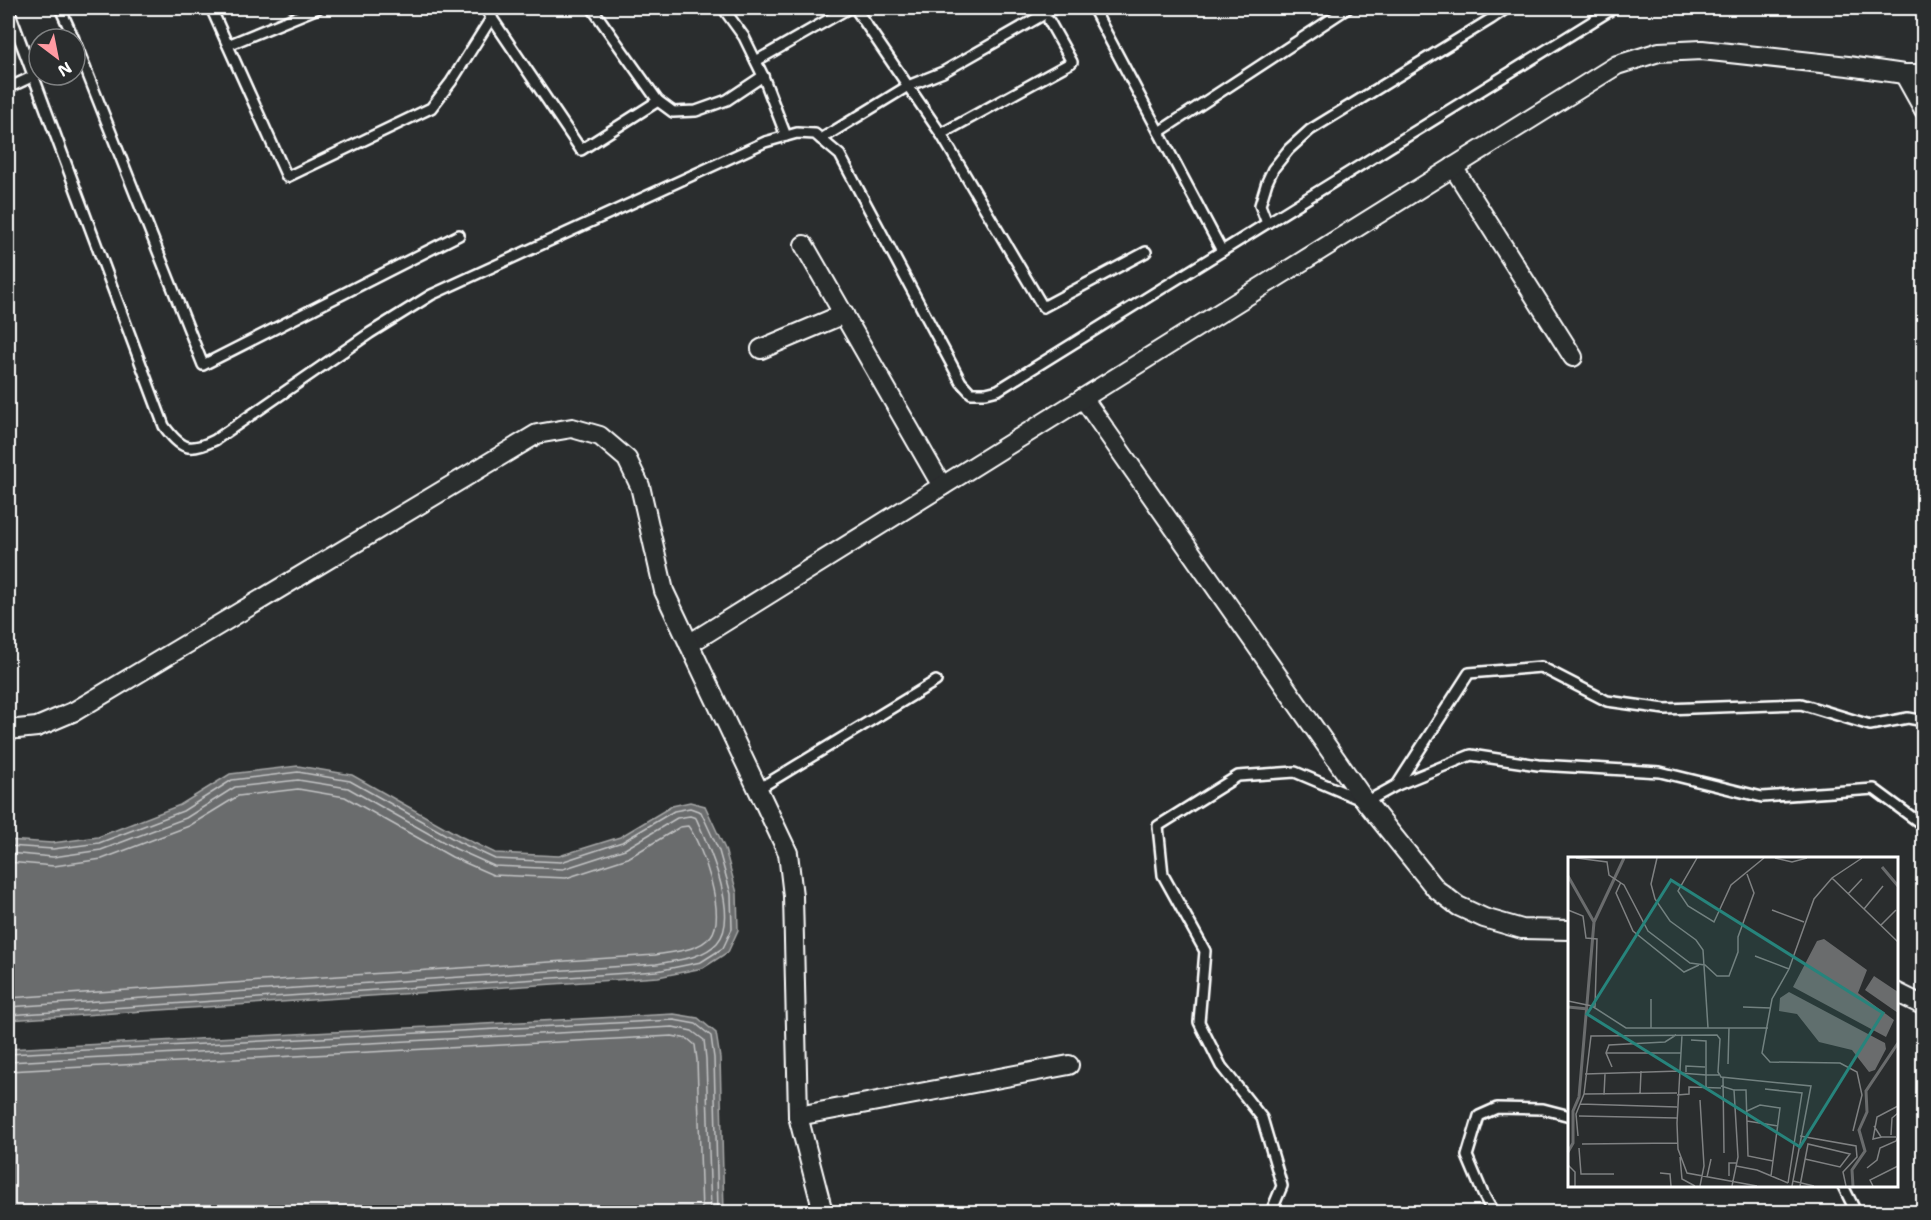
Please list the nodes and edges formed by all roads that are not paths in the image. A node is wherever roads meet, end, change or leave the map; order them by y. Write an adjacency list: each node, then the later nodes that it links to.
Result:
1 (8, 8): 19 (lane)
2 (60, 8): 17 (lane)
3 (212, 8): 18 (lane)
4 (318, 8): 18 (lane)
5 (485, 8): 15 (lane)
6 (592, 8): 29 (lane)
7 (723, 8): 20 (lane)
8 (849, 8): 20 (lane)
9 (855, 8): 26 (lane)
10 (1055, 8): 26 (lane)
11 (1093, 8): 31 (lane)
12 (1348, 8): 31 (lane)
13 (1507, 8): 36 (lane)
14 (1614, 8): 36 (lane)
15 (492, 17): 18 (lane); 29 (lane)
16 (1049, 21): 32 (lane)
17 (68, 27)
18 (228, 45)
19 (27, 53)
20 (756, 61): 24 (lane)
21 (87, 74): 37 (lane)
22 (1904, 74): 23 (street); 30 (street); 35 (street)
23 (1923, 74)
24 (763, 76): 29 (lane); 33 (lane)
25 (27, 79): 28 (lane)
26 (908, 86): 32 (lane); 34 (lane)
27 (40, 87): 33 (lane)
28 (8, 88)
29 (658, 101)
30 (1923, 110)
31 (1159, 132): 39 (lane)
32 (941, 134): 40 (lane)
33 (786, 136): 34 (lane)
34 (821, 139): 39 (lane)
35 (1453, 167): 43 (street); 44 (street)
36 (1267, 223): 39 (lane)
37 (459, 235)
38 (804, 245): 41 (street)
39 (1222, 251)
40 (1146, 252)
41 (844, 314): 42 (street); 45 (street)
42 (761, 349)
43 (1573, 357)
44 (1083, 398): 45 (street); 52 (street)
45 (942, 486): 46 (street)
46 (689, 644): 49 (street); 51 (street)
47 (936, 681): 51 (lane)
48 (1923, 721): 50 (lane)
49 (8, 730)
50 (1397, 784): 52 (lane); 53 (lane)
51 (758, 789): 58 (street)
52 (1366, 802): 54 (street); 62 (lane)
53 (1923, 826)
54 (1568, 930)
55 (1898, 993): 56 (street)
56 (1923, 1006)
57 (1069, 1065): 58 (street)
58 (798, 1116): 61 (street)
59 (1568, 1116): 63 (lane)
60 (1844, 1187): 64 (lane)
61 (823, 1212)
62 (1271, 1212)
63 (1493, 1212)
64 (1854, 1212)

